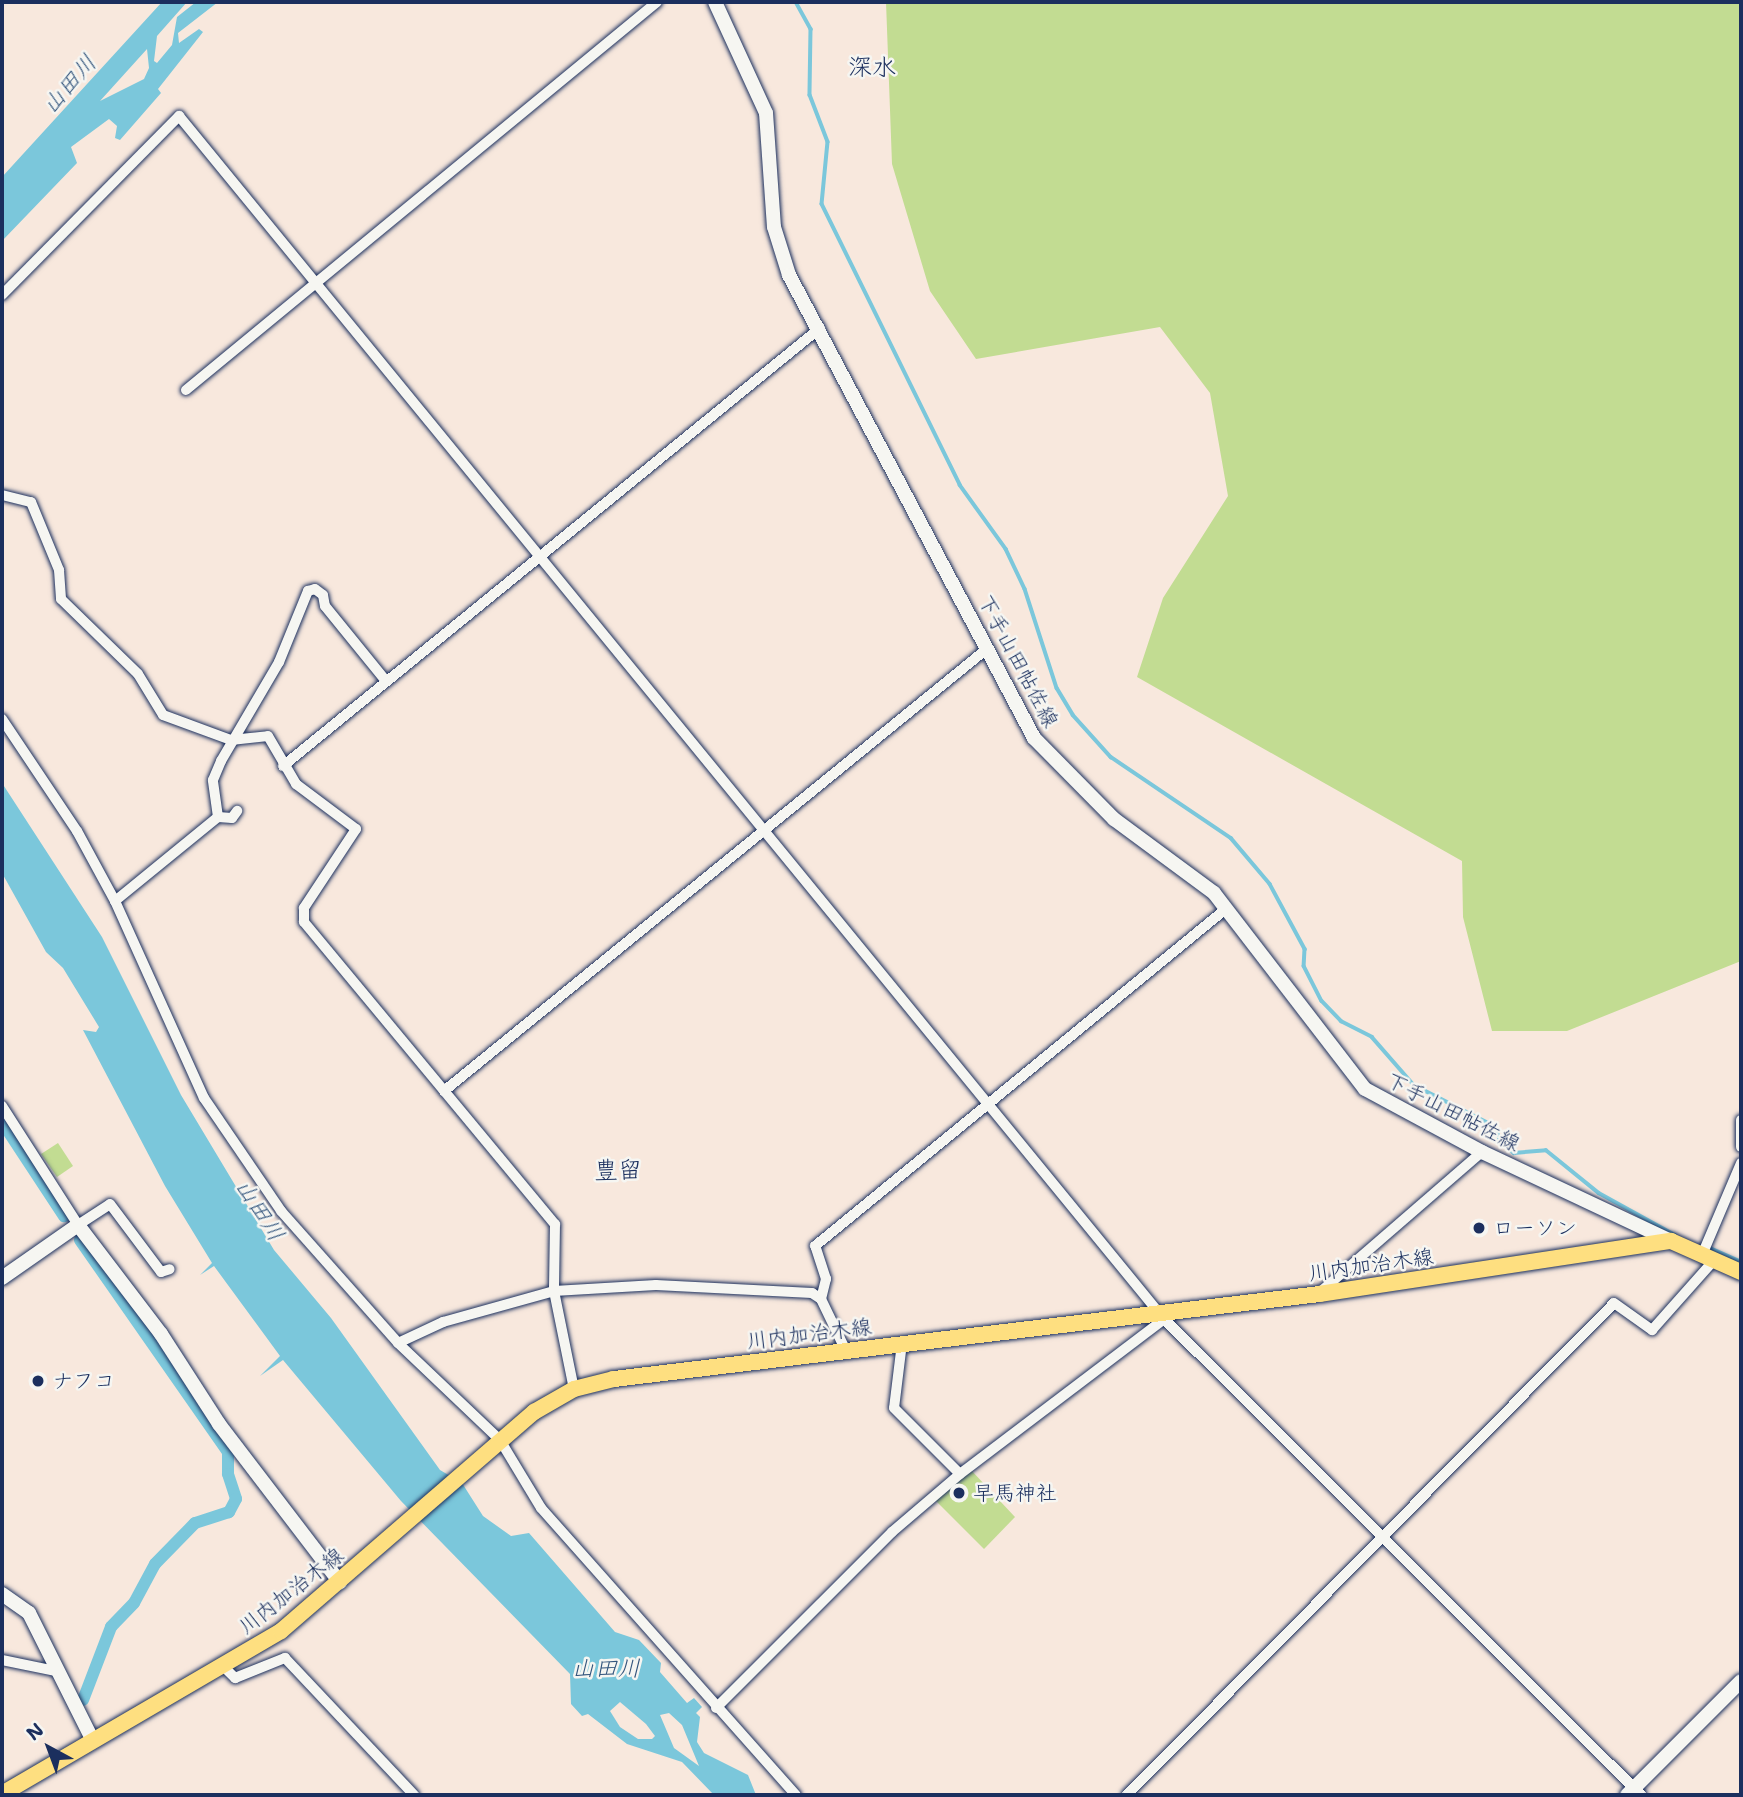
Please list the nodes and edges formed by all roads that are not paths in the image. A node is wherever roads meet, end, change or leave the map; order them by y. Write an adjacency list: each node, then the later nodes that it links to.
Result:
1 (657, 2): 3 (street)
2 (715, 2): 5 (main road, 下手山田帖佐線)
3 (314, 283): 4 (street); 6 (street); 8 (street)
4 (2, 295)
5 (820, 328): 8 (street); 9 (main road, 下手山田帖佐線)
6 (186, 390)
7 (2, 495): 12 (street)
8 (539, 558): 10 (street); 16 (street)
9 (988, 648): 16 (street); 18 (main road, 下手山田帖佐線)
10 (386, 681): 12 (street); 13 (street)
11 (2, 719): 17 (street)
12 (231, 740): 13 (street); 15 (street)
13 (283, 766): 19 (street)
14 (237, 811): 15 (street)
15 (218, 817): 17 (street)
16 (761, 829): 19 (street); 20 (street)
17 (115, 901): 36 (street)
18 (1227, 908): 20 (street); 24 (main road, 下手山田帖佐線)
19 (444, 1091): 32 (street)
20 (989, 1104): 34 (street); 35 (street)
21 (2, 1107): 26 (street)
22 (1741, 1120): 23 (street)
23 (1741, 1147)
24 (1482, 1152): 27 (main road, 下手山田帖佐線); 33 (street)
25 (1741, 1164): 28 (street)
26 (78, 1225): 29 (street); 31 (main road); 43 (main road)
27 (1671, 1241): 28 (main road); 33 (main road, 川内加治木線)
28 (1708, 1257): 30 (main road); 42 (street)
29 (170, 1269)
30 (1741, 1272)
31 (2, 1279)
32 (554, 1291): 34 (street); 36 (street); 39 (street)
33 (1319, 1294): 35 (main road, 川内加治木線)
34 (821, 1299): 38 (street)
35 (1161, 1315): 37 (main road, 川内加治木線); 41 (street); 42 (street)
36 (398, 1343): 40 (street)
37 (902, 1343): 38 (main road, 川内加治木線); 41 (street)
38 (846, 1351): 39 (main road, 川内加治木線)
39 (574, 1390): 40 (main road, 川内加治木線)
40 (498, 1443): 43 (main road, 川内加治木線); 49 (street)
41 (960, 1474): 49 (street)
42 (1381, 1539): 51 (street); 55 (street)
43 (341, 1582): 46 (main road, 川内加治木線)
44 (2, 1594): 47 (main road)
45 (2, 1660): 47 (street)
46 (224, 1667): 50 (main road, 川内加治木線); 53 (street)
47 (60, 1672): 50 (main road)
48 (1741, 1681): 51 (main road)
49 (716, 1708): 54 (street)
50 (93, 1741): 52 (main road, 川内加治木線)
51 (1634, 1793)
52 (2, 1794)
53 (414, 1795)
54 (796, 1795)
55 (1127, 1795)

